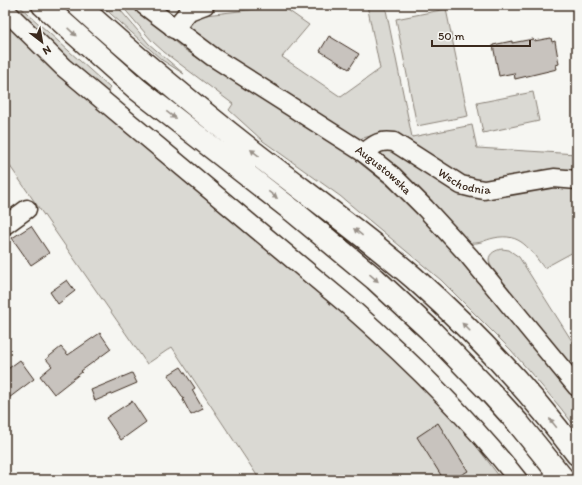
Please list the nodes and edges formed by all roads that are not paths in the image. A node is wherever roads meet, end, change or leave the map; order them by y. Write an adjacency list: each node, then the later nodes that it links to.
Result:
1 (43, 5): 14 (highway, one-way to 14)
2 (78, 5): 12 (highway, one-way to 2)
3 (144, 5): 6 (street, Augustowska)
4 (205, 5): 6 (street)
5 (5, 10): 13 (street)
6 (174, 29): 7 (street, Augustowska)
7 (364, 153): 8 (street, Wschodnia); 11 (street, Augustowska)
8 (577, 180)
9 (27, 209): 10 (street)
10 (5, 225)
11 (577, 386)
12 (577, 454)
13 (518, 480)
14 (564, 480)

